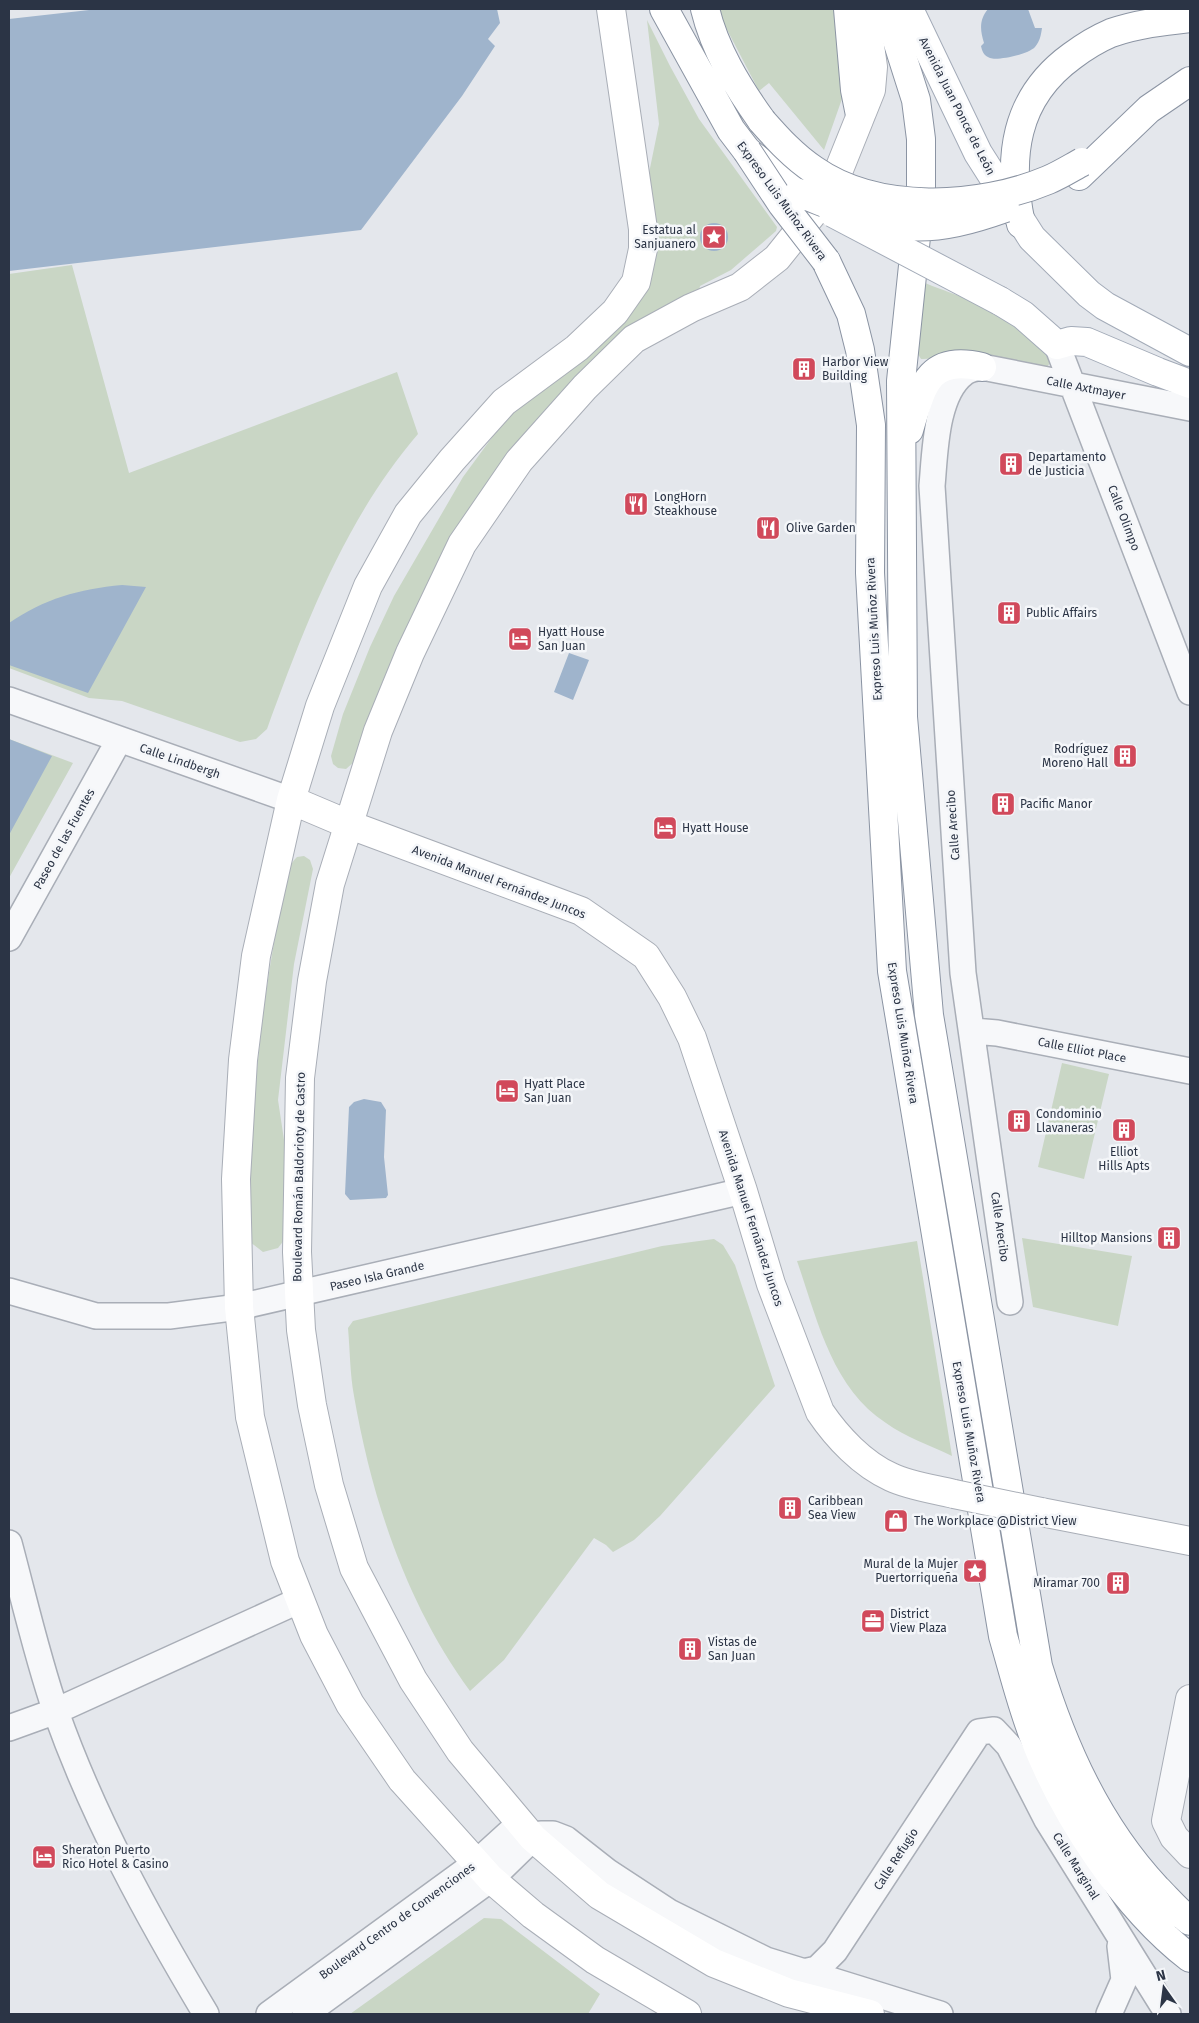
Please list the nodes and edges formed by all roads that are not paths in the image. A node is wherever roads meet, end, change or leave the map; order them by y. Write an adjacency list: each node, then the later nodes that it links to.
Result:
1 (611, 9): 25 (main road)
2 (664, 9): 11 (main road, Expreso Luis Muñoz Rivera)
3 (705, 9): 12 (main road, bridge)
4 (848, 9): 10 (main road)
5 (865, 9): 10 (main road, Boulevard Román Baldorioty de Castro)
6 (887, 9): 21 (main road, Expreso Luis Muñoz Rivera)
7 (909, 9): 14 (main road, Avenida Juan Ponce de León)
8 (1190, 18): 14 (main road)
9 (1190, 81): 12 (main road)
10 (860, 115): 26 (main road, Boulevard Román Baldorioty de Castro)
11 (747, 150): 13 (main road, bridge); 47 (main road, Expreso Luis Muñoz Rivera, bridge)
12 (1080, 169): 13 (main road, bridge)
13 (799, 193): 15 (main road, bridge)
14 (1021, 224): 16 (main road, Avenida Juan Ponce de León)
15 (1057, 345): 18 (main road); 19 (street, Calle Olimpo)
16 (1190, 352)
17 (982, 367): 19 (street, Calle Axtmayer); 21 (main road); 28 (street, Calle Arecibo)
18 (1190, 384)
19 (1073, 386): 20 (street, Calle Axtmayer); 22 (street, Calle Olimpo)
20 (1190, 408)
21 (902, 452): 45 (main road, Expreso Luis Muñoz Rivera)
22 (1190, 692)
23 (9, 700): 24 (street, Calle Lindbergh)
24 (119, 740): 25 (street, Calle Lindbergh); 27 (street, Paseo de las Fuentes)
25 (291, 800): 26 (main road, Calle Lindbergh); 34 (main road)
26 (350, 825): 30 (main road, Avenida Manuel Fernández Juncos); 32 (main road, Boulevard Román Baldorioty de Castro)
27 (9, 938)
28 (973, 1031): 29 (street, Calle Elliot Place); 33 (street, Calle Arecibo)
29 (1190, 1071)
30 (743, 1191): 32 (street, Paseo Isla Grande); 35 (main road, Avenida Manuel Fernández Juncos, bridge)
31 (9, 1291): 34 (street, Paseo Isla Grande)
32 (298, 1294): 34 (street, Paseo Isla Grande); 42 (main road, Boulevard Román Baldorioty de Castro)
33 (1010, 1302)
34 (239, 1307): 37 (main road)
35 (1190, 1541)
36 (9, 1543): 39 (street)
37 (300, 1600): 39 (street); 44 (main road)
38 (1190, 1699): 43 (street)
39 (56, 1711): 40 (street); 49 (street)
40 (9, 1728)
41 (979, 1732): 46 (street, Calle Marginal); 48 (street, Calle Refugio)
42 (527, 1831): 44 (street, Boulevard Centro de Convenciones); 48 (street); 53 (main road, Boulevard Román Baldorioty de Castro)
43 (1190, 1854)
44 (483, 1871): 50 (street, Boulevard Centro de Convenciones); 51 (street, Boulevard Centro de Convenciones); 52 (main road)
45 (1190, 1921)
46 (1118, 1936): 55 (street); 56 (street, Calle Marginal)
47 (1190, 1958)
48 (803, 1972): 54 (street)
49 (206, 2014)
50 (269, 2014)
51 (305, 2014)
52 (687, 2014)
53 (870, 2014)
54 (940, 2014)
55 (1109, 2014)
56 (1168, 2014)

